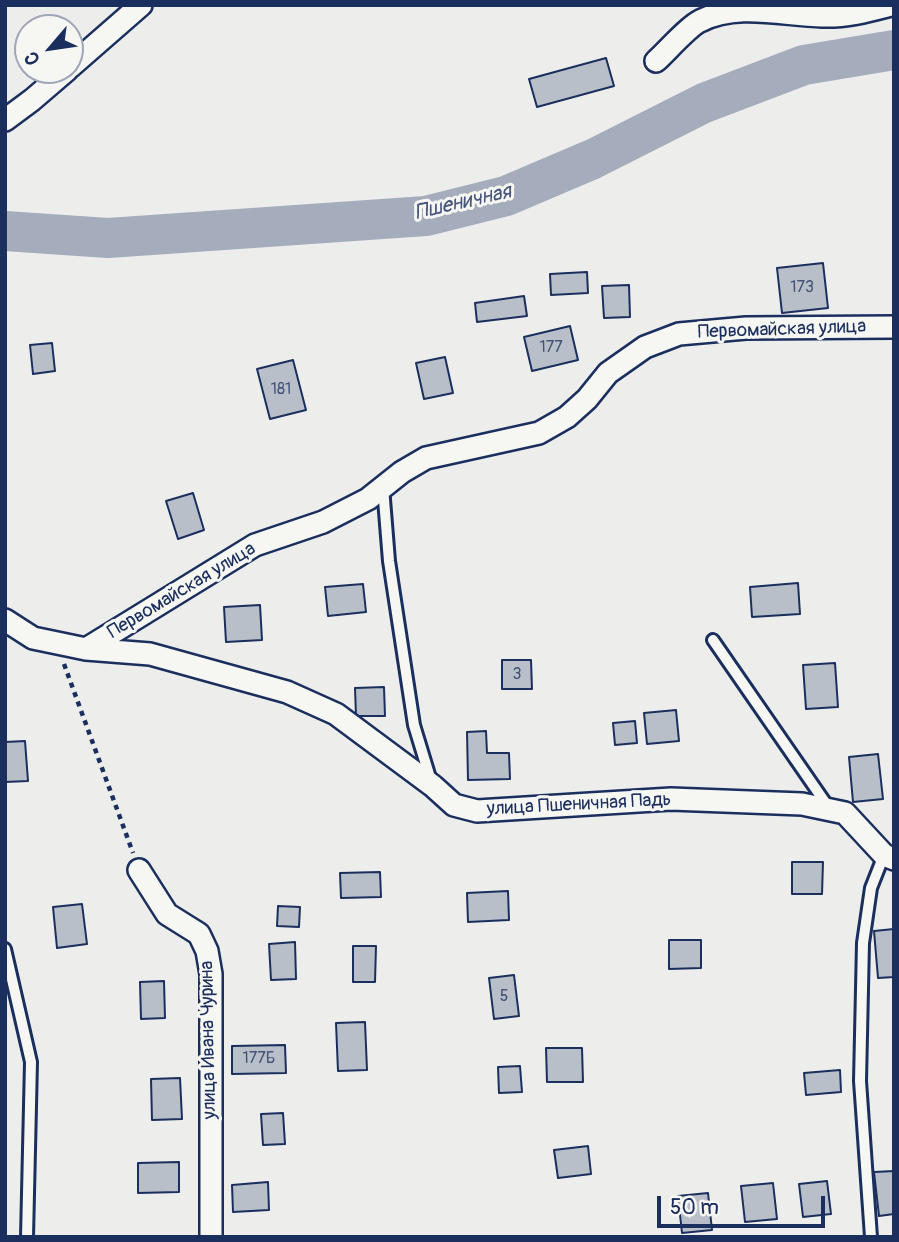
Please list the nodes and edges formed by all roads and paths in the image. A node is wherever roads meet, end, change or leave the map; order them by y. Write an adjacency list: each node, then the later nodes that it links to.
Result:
1 (141, 5): 3 (street)
2 (891, 5): 4 (street)
3 (84, 55)
4 (656, 61)
5 (51, 84): 6 (street)
6 (5, 120)
7 (894, 327): 8 (street, Первомайская улица)
8 (383, 488): 12 (street, Первомайская улица); 13 (lane)
9 (5, 620): 11 (street, улица Пшеничная Падь)
10 (713, 640): 14 (lane)
11 (57, 643): 12 (street, улица Пшеничная Падь); 16 (path)
12 (86, 649): 13 (street, улица Пшеничная Падь)
13 (433, 786): 14 (street, улица Пшеничная Падь)
14 (831, 810): 15 (street, улица Пшеничная Падь)
15 (889, 857): 20 (lane)
16 (139, 870): 19 (street, улица Ивана Чурина)
17 (5, 949): 18 (lane)
18 (27, 1237)
19 (211, 1237)
20 (872, 1237)

